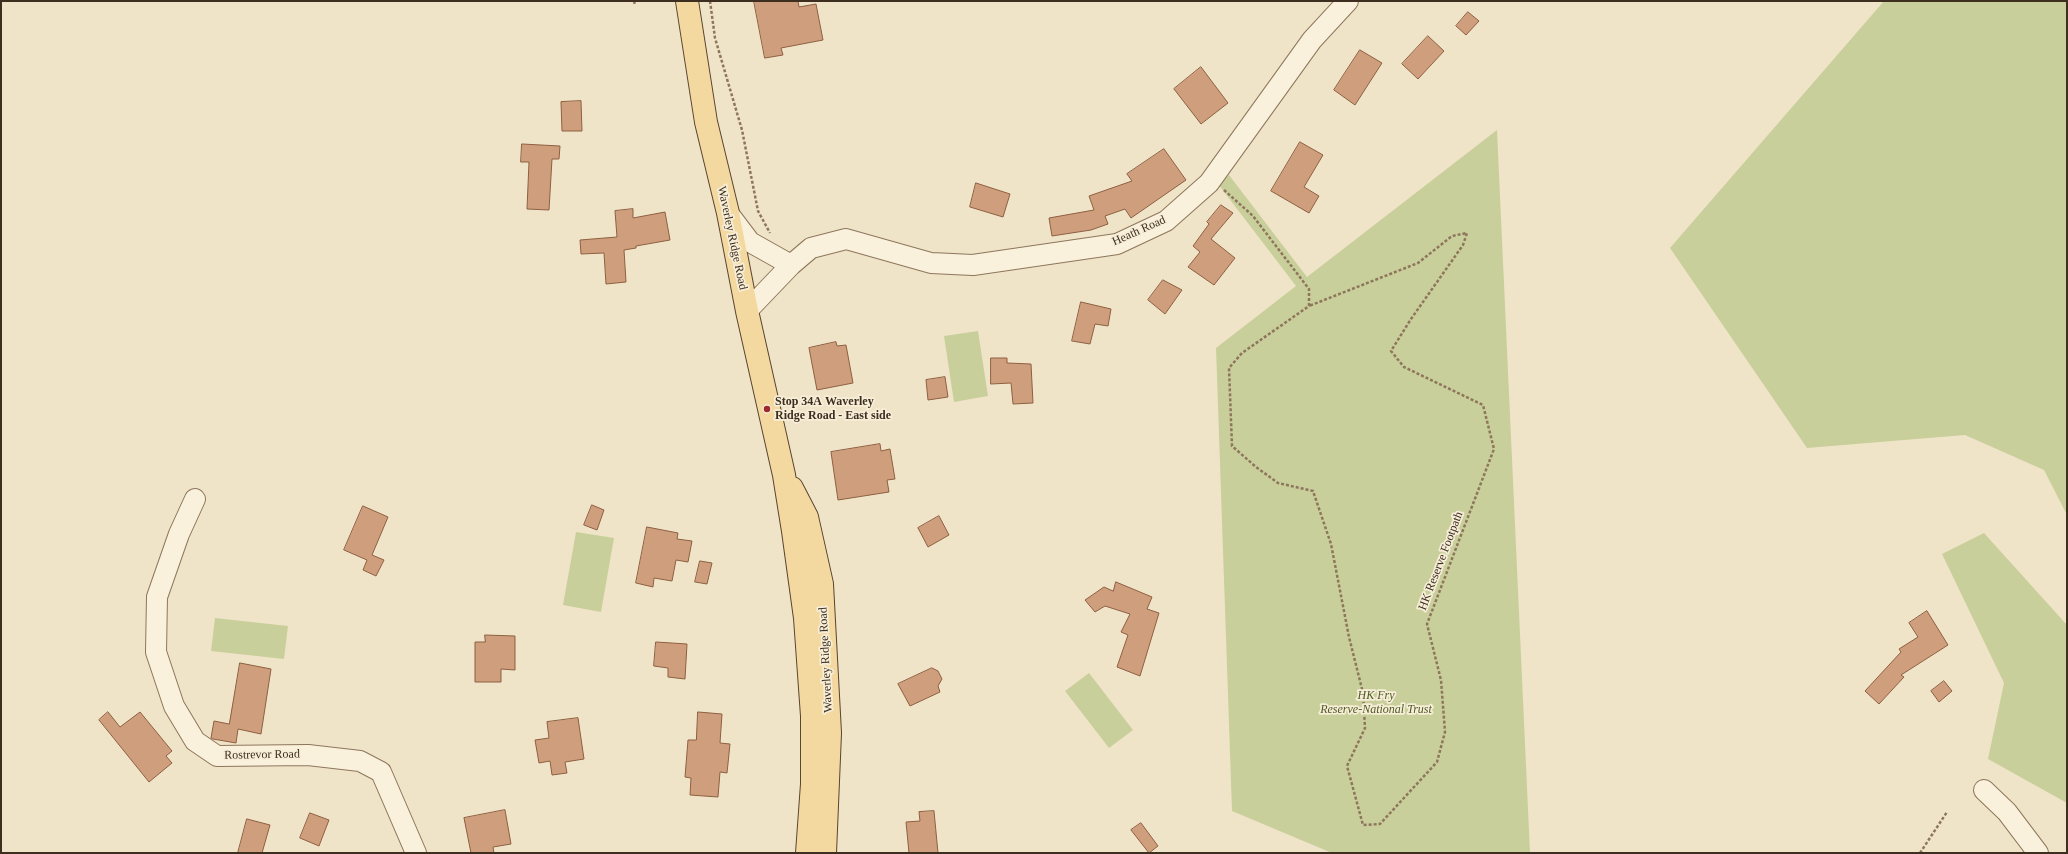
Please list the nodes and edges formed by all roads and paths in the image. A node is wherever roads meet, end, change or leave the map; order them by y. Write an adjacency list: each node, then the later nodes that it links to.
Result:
1 (634, 1): 5 (path)
2 (687, 1): 7 (main road, Waverley Ridge Road)
3 (710, 1): 8 (path)
4 (1348, 1): 9 (street, Heath Road)
5 (635, 5)
6 (1222, 188): 10 (path)
7 (728, 213): 9 (street); 11 (main road, Waverley Ridge Road)
8 (773, 238)
9 (791, 264): 11 (street, Heath Road)
10 (1309, 306): 10 (path, HK Reserve Footpath)
11 (747, 311): 12 (main road, Waverley Ridge Road)
12 (784, 475): 17 (main road, Waverley Ridge Road); 18 (main road, Waverley Ridge Road)
13 (195, 499): 16 (street, Rostrevor Road)
14 (1984, 790): 20 (street)
15 (1947, 812): 19 (path)
16 (416, 853)
17 (807, 853)
18 (825, 853)
19 (1920, 853)
20 (2038, 853)

